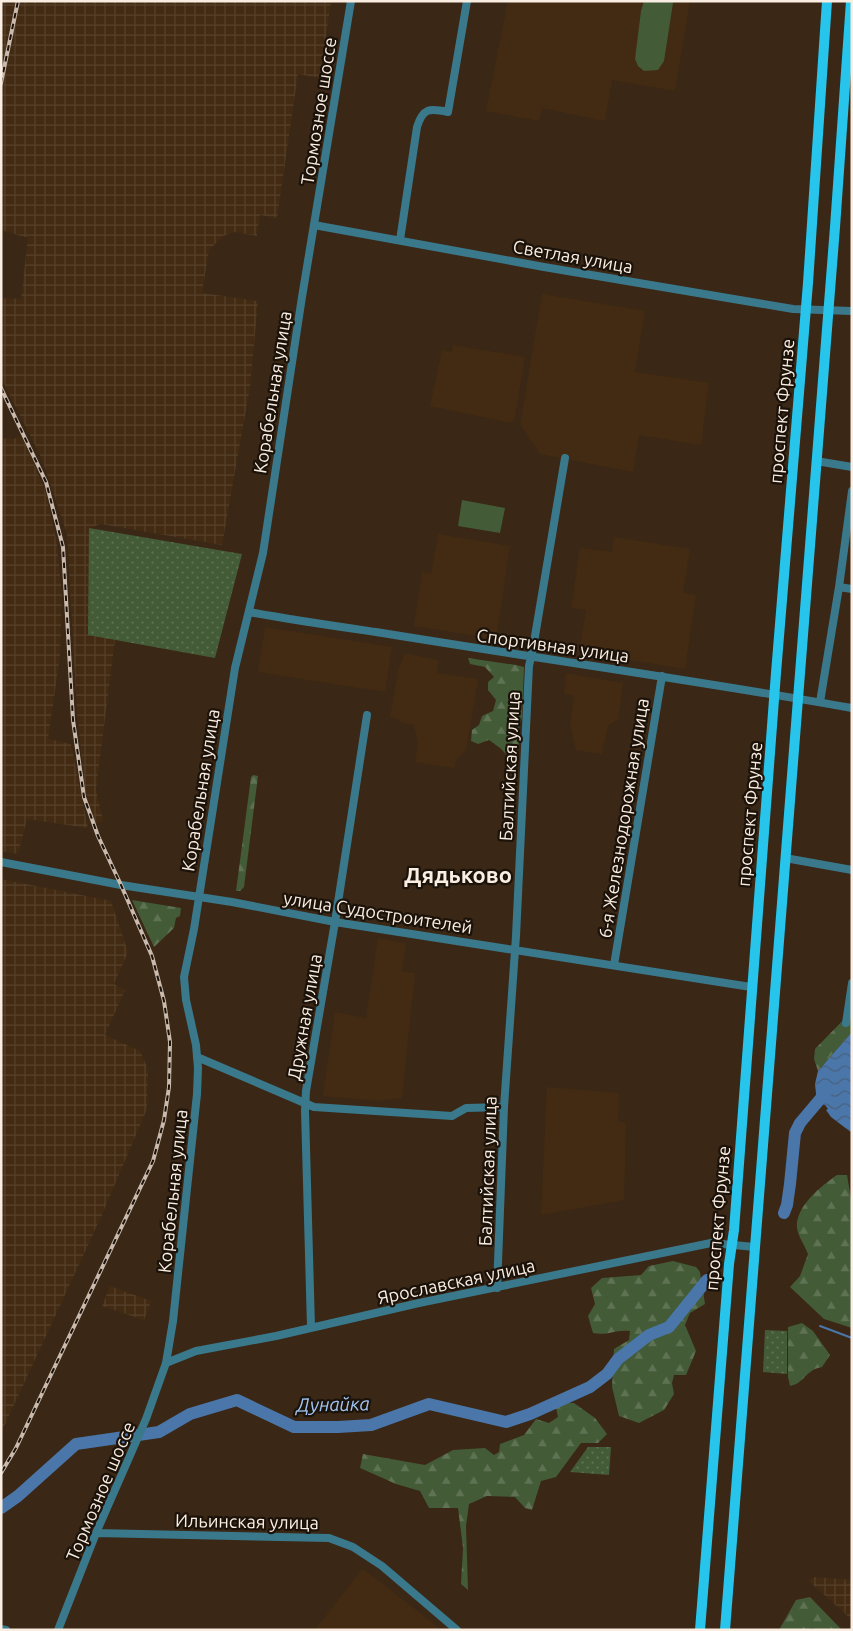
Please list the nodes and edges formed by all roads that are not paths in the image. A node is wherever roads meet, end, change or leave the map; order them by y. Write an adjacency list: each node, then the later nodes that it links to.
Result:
1 (351, 1): 5 (street, Тормозное шоссе)
2 (467, 1): 6 (street)
3 (827, 1): 7 (main road, проспект Фрунзе)
4 (851, 2): 8 (main road)
5 (314, 225): 6 (street, Светлая улица); 16 (street, Корабельная улица)
6 (400, 240): 7 (street, Светлая улица)
7 (806, 310): 8 (street, Светлая улица); 19 (main road, проспект Фрунзе)
8 (828, 310): 9 (street, Светлая улица); 11 (main road)
9 (852, 311)
10 (565, 458): 17 (street, Балтийская улица)
11 (816, 461): 12 (street); 20 (main road)
12 (852, 467)
13 (852, 491): 14 (street)
14 (839, 587): 15 (street); 21 (street)
15 (852, 589)
16 (249, 612): 17 (street, Спортивная улица); 27 (street, Корабельная улица)
17 (531, 657): 18 (street, Спортивная улица); 29 (street, Балтийская улица)
18 (662, 676): 19 (street, Спортивная улица); 30 (street, 6-я Железнодорожная улица)
19 (774, 695): 20 (street, Спортивная улица); 32 (main road, проспект Фрунзе)
20 (798, 699): 21 (street, Спортивная улица); 24 (main road)
21 (820, 702): 22 (street, Спортивная улица)
22 (852, 708)
23 (367, 715): 28 (street, Дружная улица)
24 (785, 858): 26 (street); 38 (main road)
25 (1, 862): 27 (street, улица Судостроителей)
26 (852, 870)
27 (198, 897): 28 (street, улица Судостроителей); 34 (street, Корабельная улица)
28 (336, 922): 29 (street, улица Судостроителей); 35 (street, Дружная улица)
29 (515, 949): 30 (street, улица Судостроителей); 36 (street, Балтийская улица)
30 (614, 965): 32 (street, улица Судостроителей)
31 (852, 983): 33 (street)
32 (751, 987): 37 (main road, проспект Фрунзе)
33 (846, 1023)
34 (197, 1057): 35 (street); 41 (street, Корабельная улица)
35 (306, 1105): 36 (street); 40 (street, Дружная улица)
36 (504, 1107): 39 (street, Балтийская улица)
37 (732, 1244): 38 (street, Ярославская улица); 39 (street, Ярославская улица); 47 (main road, проспект Фрунзе)
38 (755, 1247): 48 (main road)
39 (498, 1288): 40 (street, Ярославская улица)
40 (311, 1328): 41 (street, Ярославская улица)
41 (166, 1363): 42 (street, Тормозное шоссе)
42 (96, 1533): 45 (street, Тормозное шоссе); 46 (street, Ильинская улица)
43 (1, 1629): 44 (street)
44 (6, 1630)
45 (58, 1630)
46 (457, 1630)
47 (700, 1630)
48 (725, 1630)

